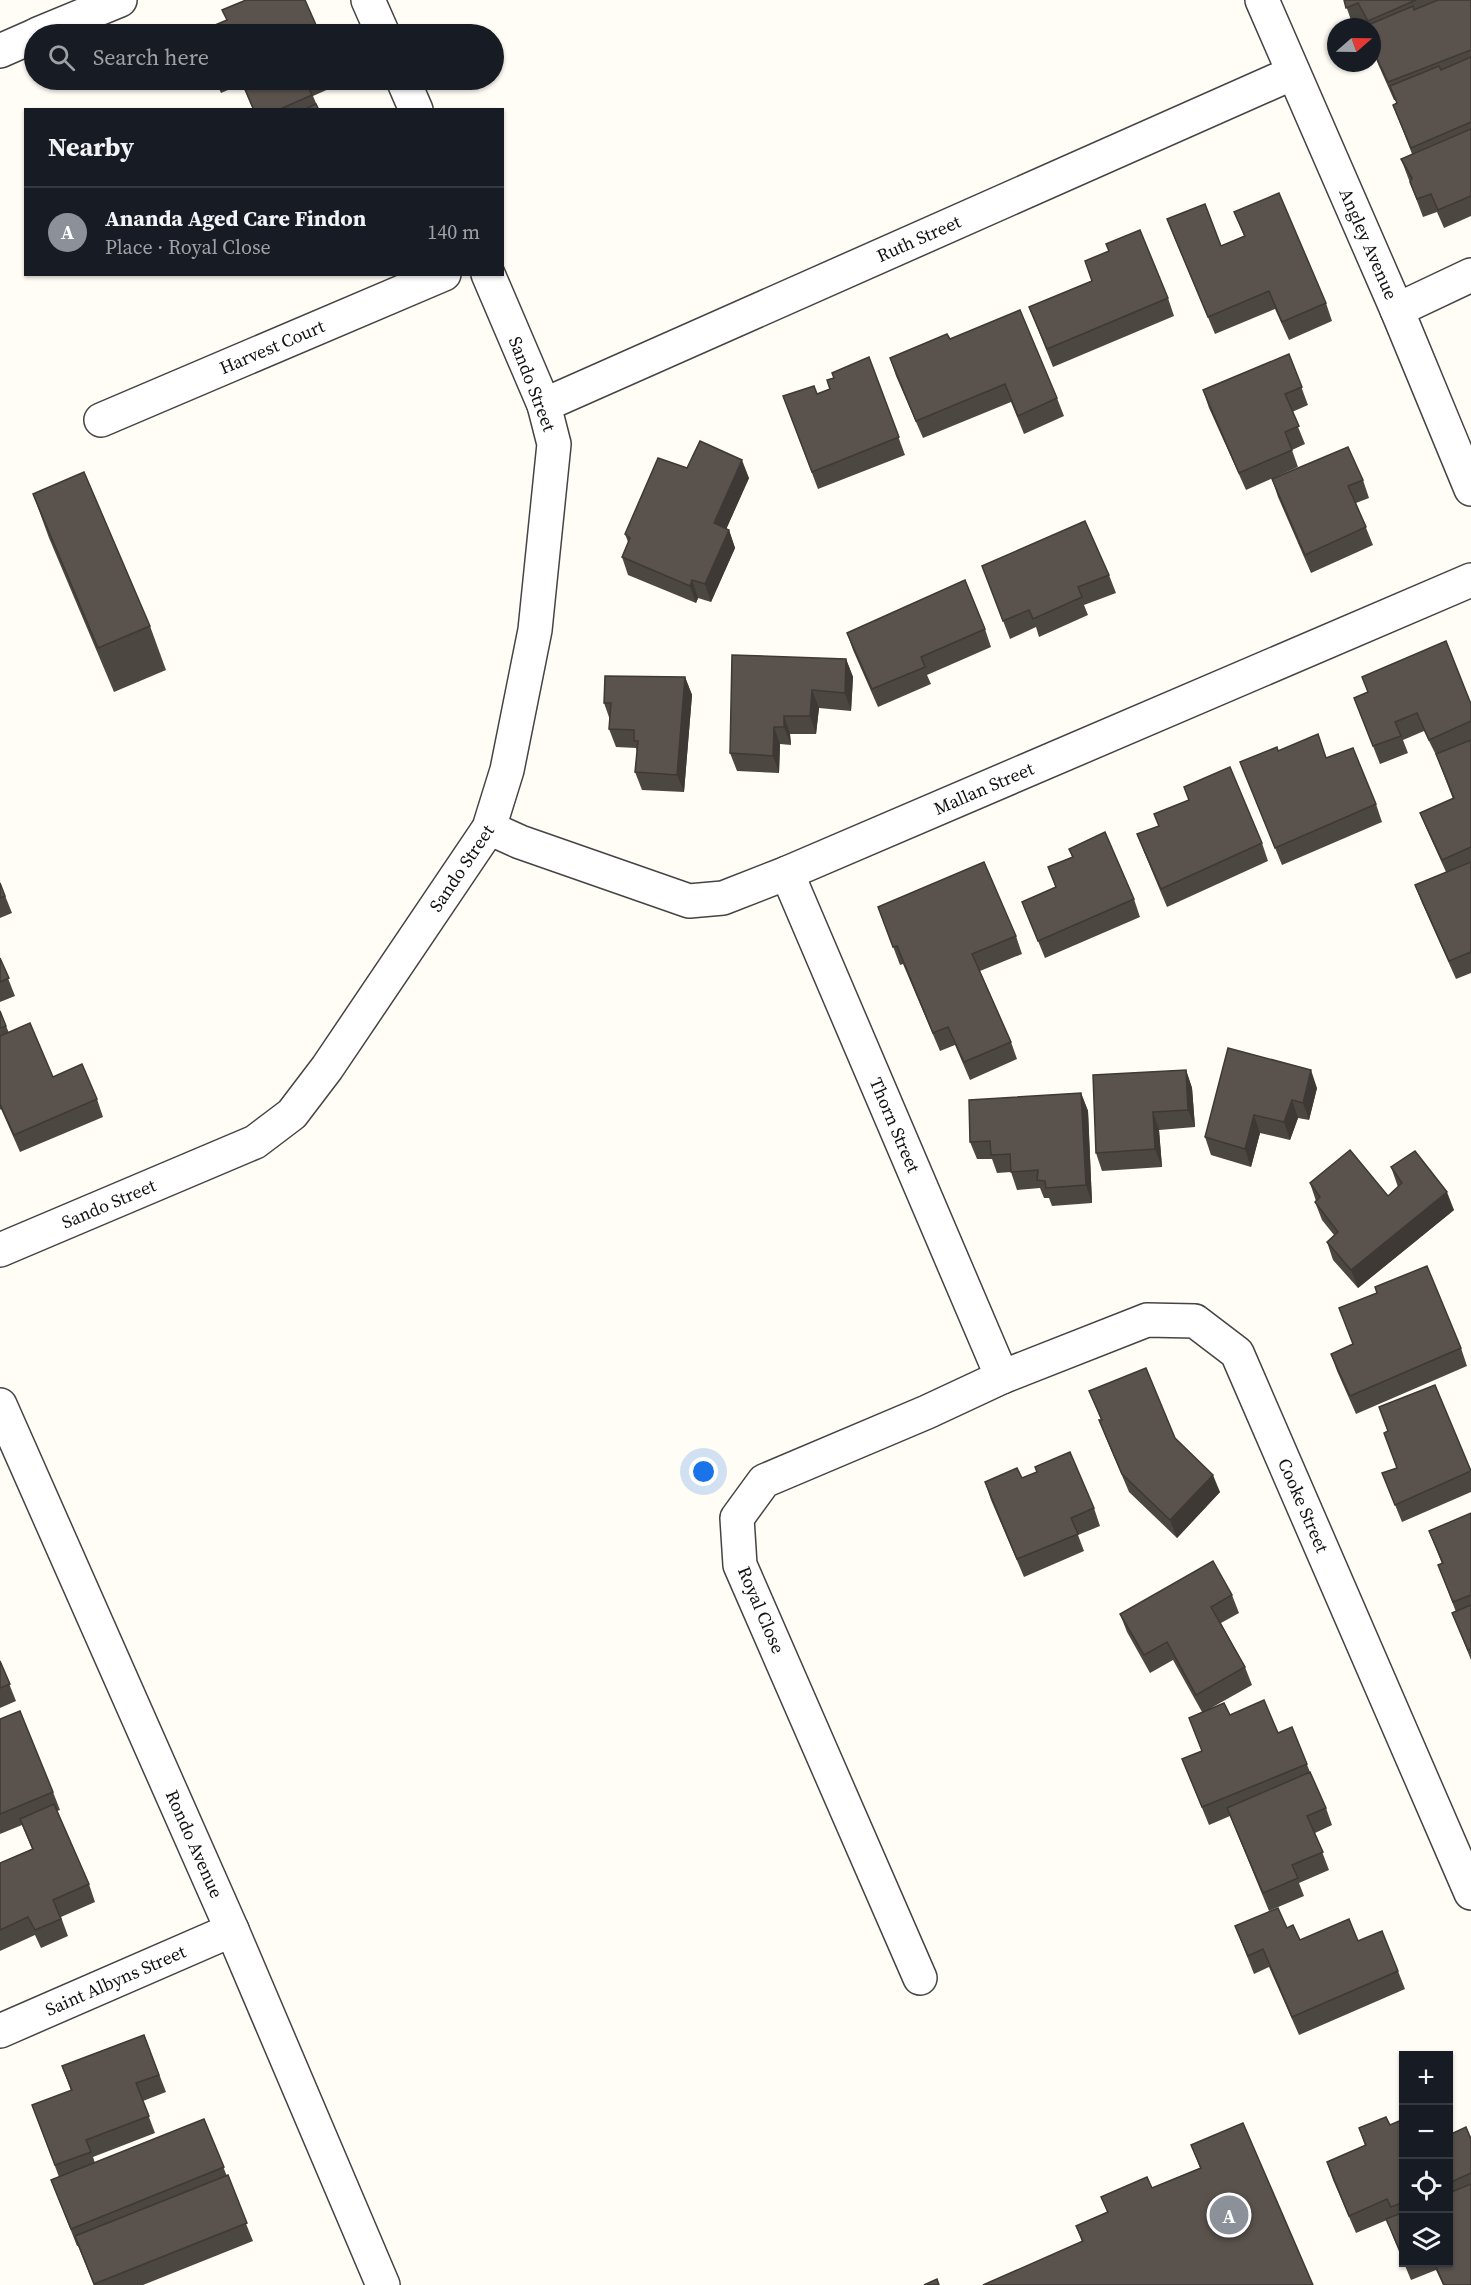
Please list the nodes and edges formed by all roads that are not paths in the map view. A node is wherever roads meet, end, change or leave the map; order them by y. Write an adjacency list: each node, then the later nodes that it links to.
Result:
1 (120, 0): 4 (street)
2 (368, 0): 5 (street)
3 (1262, 0): 8 (street, Angley Avenue)
4 (62, 24)
5 (379, 24)
6 (24, 40): 7 (street)
7 (0, 51)
8 (1293, 73): 14 (street, Angley Avenue); 15 (street, Ruth Street)
9 (407, 90): 10 (street)
10 (415, 108)
11 (1471, 275): 14 (street)
12 (439, 276): 16 (street, Harvest Court)
13 (489, 276): 15 (street, Sando Street)
14 (1397, 310): 17 (street, Angley Avenue)
15 (544, 405): 19 (street, Sando Street)
16 (100, 420)
17 (1471, 489)
18 (1471, 580): 20 (street, Mallan Street)
19 (489, 828): 20 (street, Mallan Street); 21 (street, Sando Street)
20 (787, 873): 22 (street, Thorn Street)
21 (0, 1250)
22 (1002, 1377): 24 (street, Cooke Street); 26 (street, Royal Close)
23 (0, 1405): 25 (street, Rondo Avenue)
24 (1471, 1893)
25 (232, 1930): 27 (street, Saint Albyns Street); 28 (street, Rondo Avenue)
26 (920, 1978)
27 (0, 2031)
28 (383, 2285)

